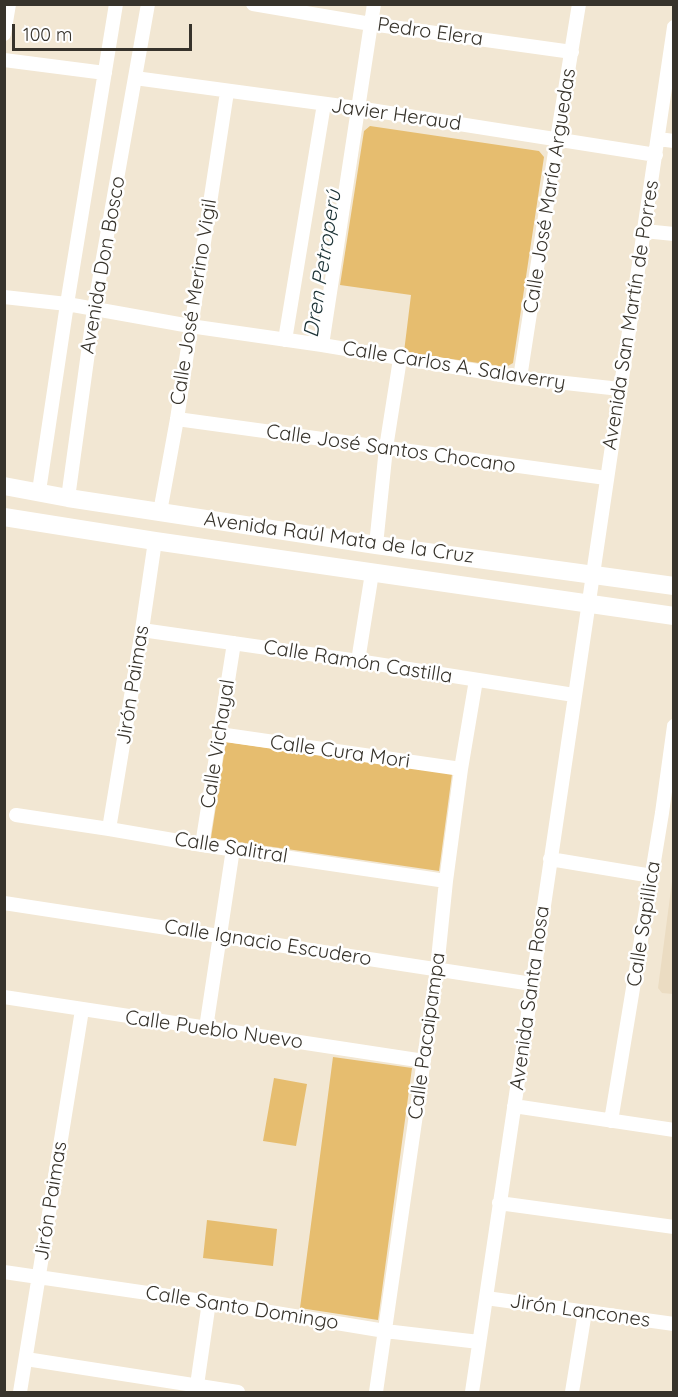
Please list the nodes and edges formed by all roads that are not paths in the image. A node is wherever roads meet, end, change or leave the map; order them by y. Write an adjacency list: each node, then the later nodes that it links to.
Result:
1 (9, 4): 9 (street)
2 (116, 4): 12 (street, Avenida Don Bosco)
3 (148, 4): 13 (street, Avenida Don Bosco)
4 (253, 4): 7 (street, Pedro Elera)
5 (374, 4): 7 (street)
6 (579, 4): 10 (street, Calle José María Arguedas)
7 (371, 24): 10 (street, Pedro Elera); 16 (street)
8 (674, 27): 18 (street, Avenida San Martín de Porres)
9 (4, 34)
10 (572, 52): 17 (street, Calle José María Arguedas)
11 (4, 60): 12 (street)
12 (105, 73): 24 (street, Avenida Don Bosco)
13 (135, 78): 14 (street, Javier Heraud); 25 (street, Avenida Don Bosco)
14 (226, 92): 15 (street, Javier Heraud); 26 (street, Calle José Merino Vigil)
15 (324, 104): 16 (street, Javier Heraud); 27 (street)
16 (358, 108): 17 (street, Javier Heraud); 28 (street)
17 (557, 139): 20 (street, Javier Heraud); 30 (street, Calle José María Arguedas)
18 (658, 139): 19 (street); 20 (street, Avenida San Martín de Porres)
19 (674, 141)
20 (656, 155): 21 (street, Avenida San Martín de Porres)
21 (644, 231): 22 (street); 31 (street, Avenida San Martín de Porres)
22 (674, 234)
23 (4, 297): 24 (street, Calle Carlos A. Salaverry)
24 (67, 304): 25 (street, Calle Carlos A. Salaverry); 36 (street, Avenida Don Bosco)
25 (94, 309): 26 (street, Calle Carlos A. Salaverry); 37 (street, Avenida Don Bosco)
26 (190, 326): 27 (street, Calle Carlos A. Salaverry); 32 (street, Calle José Merino Vigil)
27 (285, 340): 28 (street, Calle Carlos A. Salaverry)
28 (322, 345): 29 (street, Calle Carlos A. Salaverry)
29 (399, 359): 30 (street, Calle Carlos A. Salaverry); 33 (street)
30 (520, 378): 31 (street, Calle Carlos A. Salaverry)
31 (620, 389): 34 (street, Avenida San Martín de Porres)
32 (177, 419): 33 (street, Calle José Santos Chocano); 38 (street, Calle José Merino Vigil)
33 (386, 448): 34 (street, Calle José Santos Chocano); 43 (street)
34 (606, 478): 45 (street, Avenida San Martín de Porres)
35 (4, 486): 36 (main road, Avenida Raúl Mata de la Cruz)
36 (39, 491): 37 (main road, Avenida Raúl Mata de la Cruz); 40 (main road, Avenida Don Bosco)
37 (68, 498): 38 (main road, Avenida Raúl Mata de la Cruz); 41 (main road, Avenida Don Bosco)
38 (160, 512): 43 (main road, Avenida Raúl Mata de la Cruz)
39 (4, 517): 40 (main road, Avenida Raúl Mata de la Cruz)
40 (32, 521): 41 (main road, Avenida Raúl Mata de la Cruz)
41 (65, 526): 42 (main road, Avenida Raúl Mata de la Cruz)
42 (155, 541): 44 (main road, Avenida Raúl Mata de la Cruz); 49 (street, Jirón Paimas)
43 (376, 544): 45 (main road, Avenida Raúl Mata de la Cruz)
44 (372, 573): 47 (main road, Avenida Raúl Mata de la Cruz); 51 (street)
45 (592, 575): 46 (main road, Avenida Raúl Mata de la Cruz); 47 (street, Avenida San Martín de Porres)
46 (674, 586)
47 (588, 603): 48 (main road, Avenida Raúl Mata de la Cruz); 53 (street, Avenida Santa Rosa)
48 (674, 616)
49 (142, 630): 50 (street, Calle Ramón Castilla); 59 (street, Jirón Paimas)
50 (234, 644): 51 (street, Calle Ramón Castilla); 55 (street, Calle Vichayal)
51 (358, 662): 52 (street, Calle Ramón Castilla)
52 (476, 680): 53 (street, Calle Ramón Castilla); 56 (street, Calle Pacaipampa)
53 (574, 695): 62 (street, Avenida Santa Rosa)
54 (674, 726): 57 (street, Calle Sapillica)
55 (219, 734): 56 (street, Calle Cura Mori); 60 (street, Calle Vichayal)
56 (461, 769): 64 (street, Calle Pacaipampa)
57 (668, 813): 63 (street, Calle Sapillica)
58 (16, 815): 59 (street, Calle Salitral)
59 (109, 829): 60 (street, Calle Salitral)
60 (202, 845): 61 (street, Calle Salitral)
61 (233, 849): 64 (street, Calle Salitral); 66 (street)
62 (550, 859): 63 (street); 68 (street, Avenida Santa Rosa)
63 (652, 876): 74 (street, Calle Sapillica)
64 (447, 881): 67 (street, Calle Pacaipampa)
65 (4, 903): 66 (street, Calle Ignacio Escudero)
66 (221, 936): 67 (street, Calle Ignacio Escudero); 71 (street)
67 (437, 969): 68 (street, Calle Ignacio Escudero); 72 (street, Calle Pacaipampa)
68 (532, 984): 73 (street, Avenida Santa Rosa)
69 (4, 997): 70 (street, Calle Pueblo Nuevo)
70 (82, 1010): 71 (street, Calle Pueblo Nuevo); 79 (street, Jirón Paimas)
71 (206, 1028): 72 (street, Calle Pueblo Nuevo)
72 (424, 1061): 84 (street, Calle Pacaipampa)
73 (514, 1106): 74 (street); 76 (street, Avenida Santa Rosa)
74 (611, 1121): 75 (street)
75 (674, 1130)
76 (500, 1203): 77 (street); 80 (street, Avenida Santa Rosa)
77 (674, 1227)
78 (4, 1272): 79 (street, Calle Santo Domingo)
79 (39, 1277): 81 (street, Calle Santo Domingo); 86 (street, Jirón Paimas)
80 (486, 1299): 82 (street, Jirón Lancones); 85 (street, Avenida Santa Rosa)
81 (209, 1302): 84 (street, Calle Santo Domingo); 87 (street)
82 (585, 1312): 83 (street, Jirón Lancones); 92 (street)
83 (674, 1324)
84 (385, 1331): 85 (street, Calle Santo Domingo); 90 (street, Calle Pacaipampa)
85 (479, 1342): 91 (street, Avenida Santa Rosa)
86 (26, 1359): 87 (street); 88 (street, Jirón Paimas)
87 (196, 1389): 89 (street)
88 (20, 1392)
89 (238, 1392)
90 (376, 1392)
91 (472, 1392)
92 (572, 1392)

